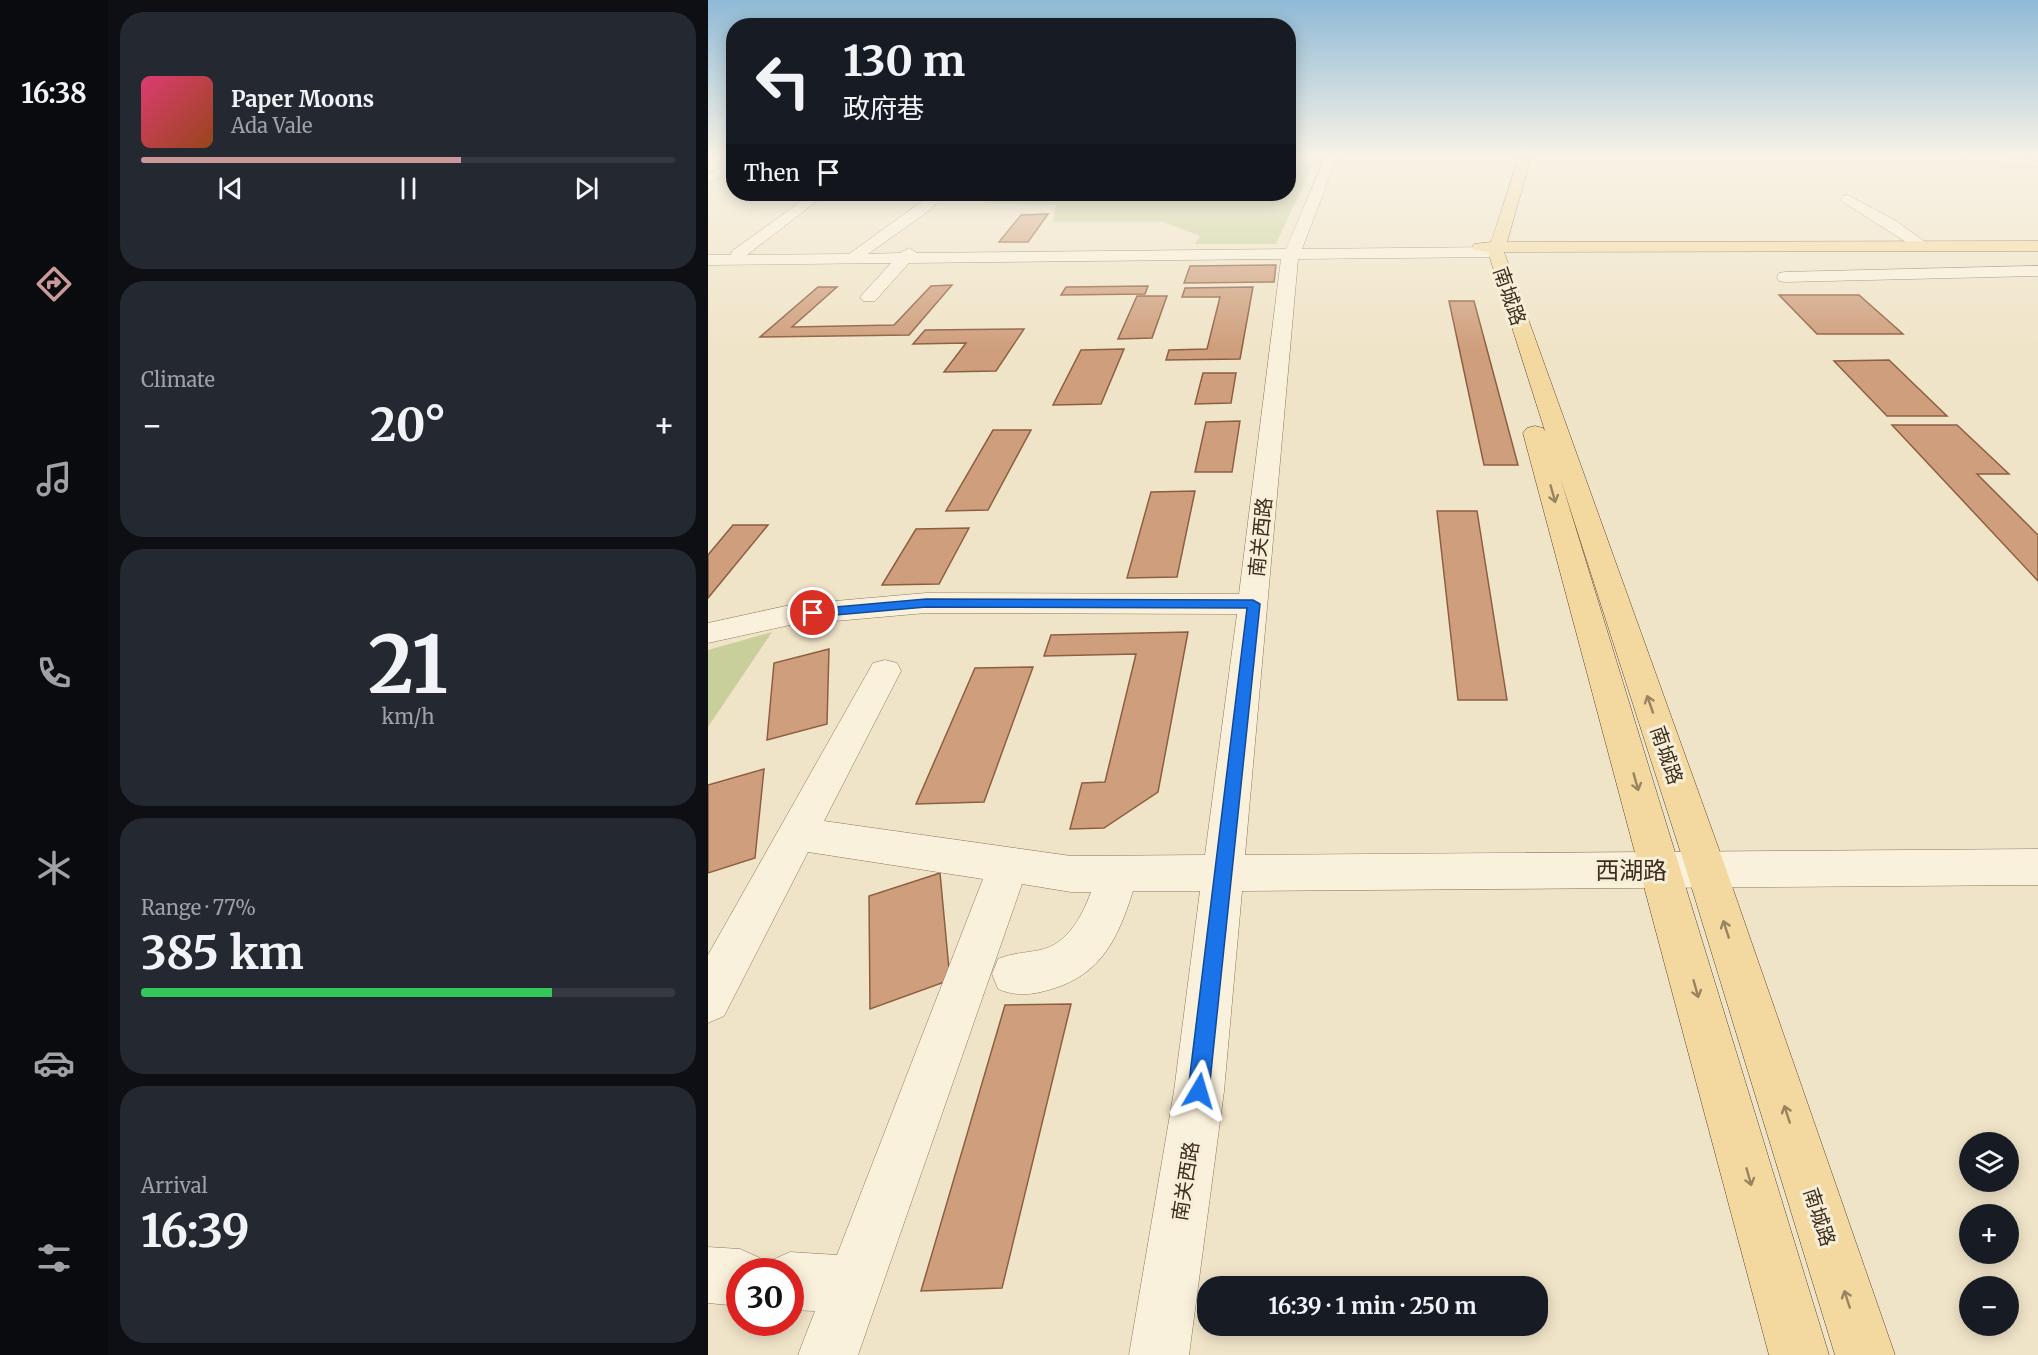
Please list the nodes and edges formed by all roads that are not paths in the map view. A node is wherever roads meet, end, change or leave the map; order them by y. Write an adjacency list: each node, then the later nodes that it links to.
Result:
1 (782, 220): 16 (street)
2 (906, 220): 13 (street)
3 (1304, 220): 11 (street, 南关西路)
4 (1496, 220): 10 (main road, 南城路)
5 (1500, 220): 10 (main road, 南城路)
6 (1885, 220): 7 (street)
7 (1923, 246): 9 (main road); 10 (main road)
8 (2038, 246): 9 (main road)
9 (1999, 249): 10 (main road); 12 (main road); 18 (street)
10 (1488, 250): 11 (street); 27 (main road, 南城路, one-way to 10); 28 (main road, 南城路, one-way to 28)
11 (1292, 251): 15 (street); 21 (street, 南关西路)
12 (2038, 252)
13 (857, 254): 15 (street); 16 (street)
14 (708, 255): 16 (street)
15 (907, 256): 16 (street); 20 (street)
16 (734, 257): 17 (street)
17 (712, 267)
18 (2036, 272): 19 (street)
19 (1785, 277)
20 (869, 297)
21 (1253, 604): 22 (street); 30 (street, 南关西路)
22 (708, 633)
23 (885, 671): 24 (street)
24 (797, 834): 25 (street, 西湖路); 32 (street)
25 (1008, 865): 29 (street, 西湖路); 36 (street)
26 (2038, 867): 27 (street, 西湖路)
27 (1706, 869): 28 (street, 西湖路); 40 (main road, 南城路, one-way to 27)
28 (1662, 870): 30 (street, 西湖路); 39 (main road, 南城路, one-way to 39)
29 (1118, 873): 30 (street, 西湖路); 31 (street)
30 (1224, 873): 38 (street, 南关西路)
31 (1014, 974)
32 (708, 1000)
33 (708, 1275): 34 (street)
34 (726, 1277)
35 (804, 1282): 36 (street)
36 (853, 1285): 37 (street)
37 (828, 1355)
38 (1159, 1355)
39 (1799, 1355)
40 (1866, 1355)

